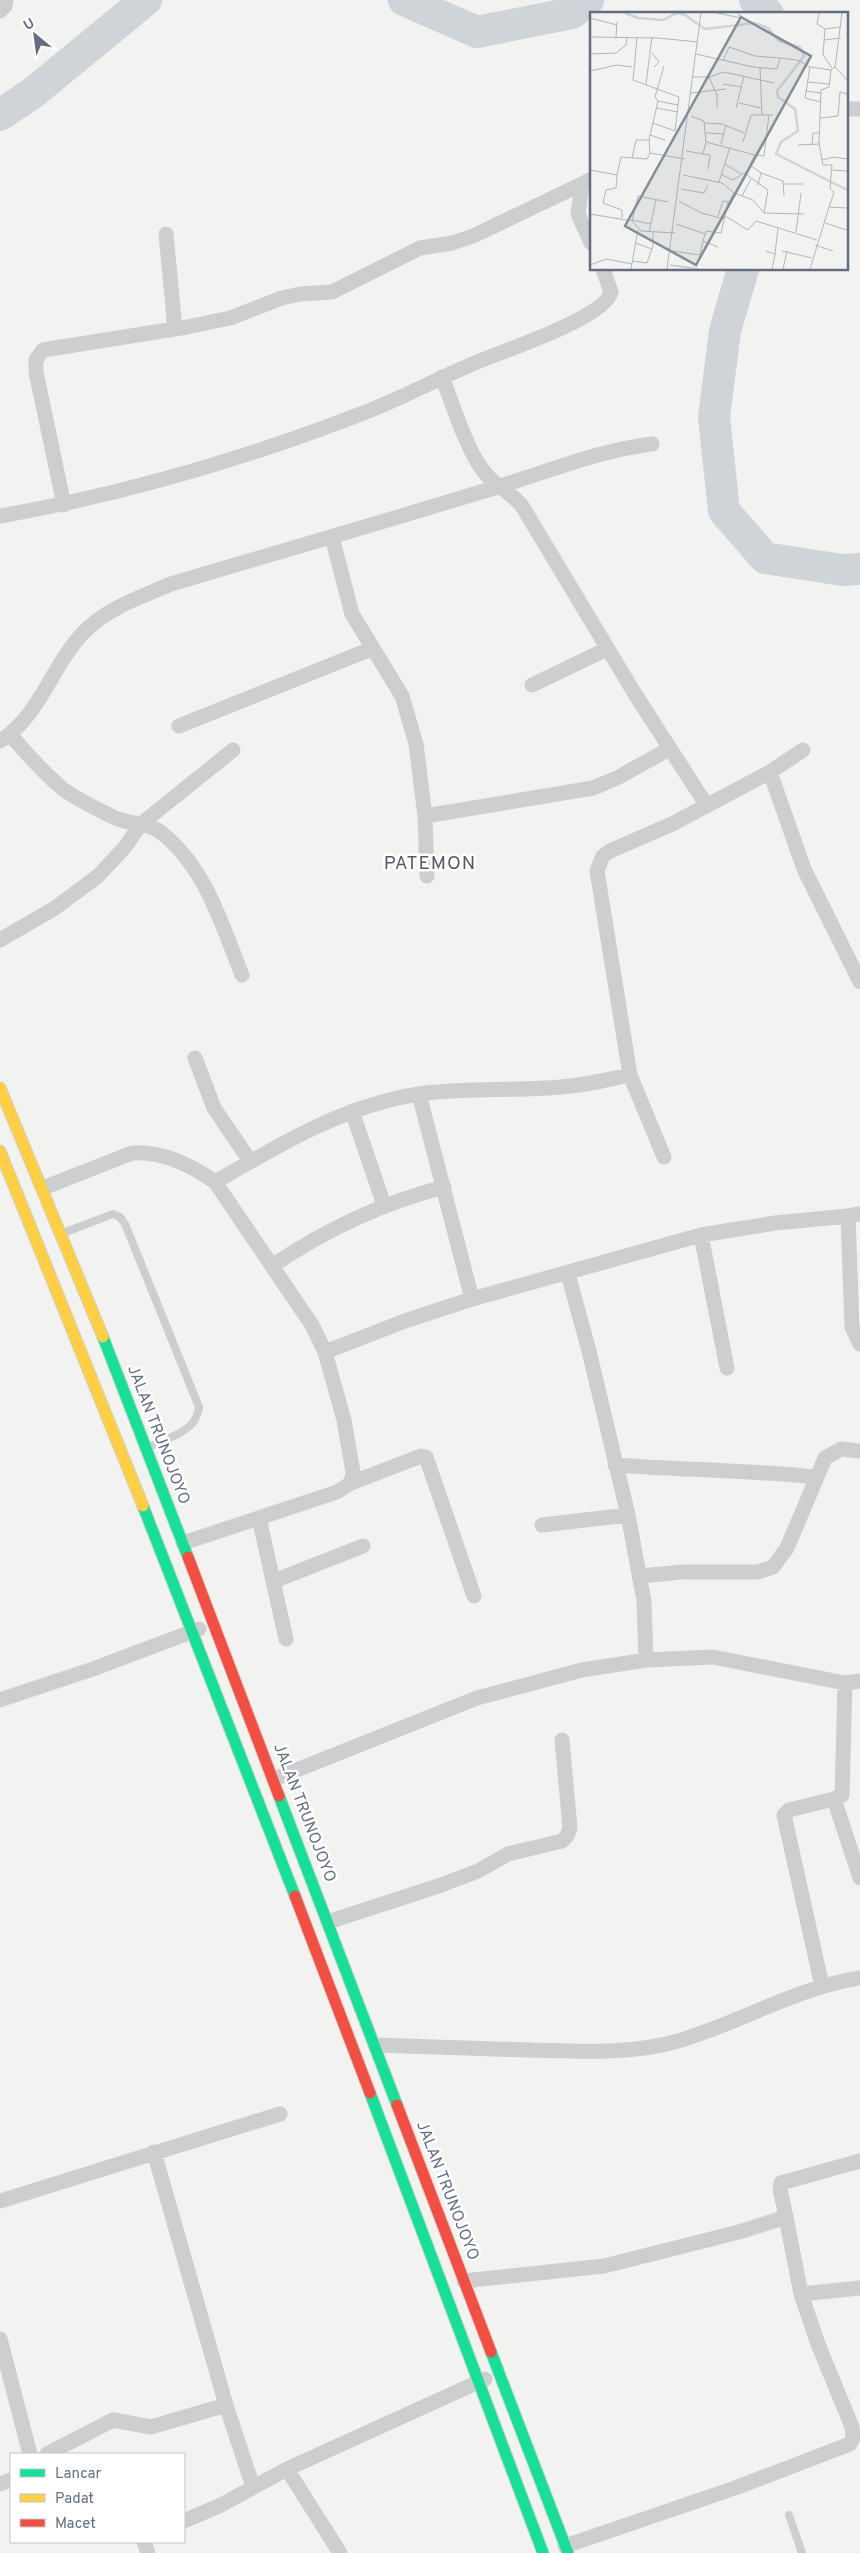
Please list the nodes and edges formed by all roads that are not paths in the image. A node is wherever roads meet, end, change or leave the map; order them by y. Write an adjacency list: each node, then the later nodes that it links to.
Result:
1 (6, 0): 2 (street)
2 (0, 11)
3 (587, 182): 5 (street); 7 (street)
4 (166, 234): 7 (street)
5 (590, 241)
6 (602, 270): 8 (street)
7 (175, 329): 11 (street)
8 (442, 377): 10 (street); 11 (street)
9 (652, 444): 10 (street)
10 (499, 487): 13 (street); 14 (street)
11 (64, 505): 12 (street)
12 (0, 516)
13 (332, 537): 15 (street); 18 (street)
14 (607, 649): 16 (street); 19 (street)
15 (371, 650): 17 (street); 24 (street)
16 (532, 685)
17 (179, 726)
18 (5, 738): 25 (street)
19 (669, 749): 23 (street); 24 (street)
20 (233, 750): 25 (street)
21 (804, 750): 22 (street)
22 (770, 772): 23 (street); 29 (street)
23 (706, 806): 31 (street)
24 (425, 816): 26 (street)
25 (141, 824): 27 (street); 28 (street)
26 (427, 876)
27 (0, 940)
28 (242, 975)
29 (860, 982)
30 (195, 1058): 37 (street)
31 (630, 1075): 33 (street); 36 (street)
32 (0, 1088): 40 (highway, JALAN TRUNOJOYO)
33 (419, 1094): 34 (street); 39 (street)
34 (352, 1111): 37 (street); 41 (street)
35 (0, 1150): 44 (highway, JALAN TRUNOJOYO)
36 (664, 1157)
37 (250, 1161): 38 (street)
38 (215, 1182): 40 (street); 45 (street)
39 (444, 1187): 41 (street); 47 (street)
40 (43, 1188): 44 (highway, JALAN TRUNOJOYO)
41 (384, 1205): 45 (street)
42 (854, 1215): 43 (street); 48 (street)
43 (701, 1235): 46 (street); 50 (street)
44 (50, 1238): 52 (highway, JALAN TRUNOJOYO); 52 (highway, JALAN TRUNOJOYO); 52 (lane)
45 (272, 1266): 49 (street)
46 (568, 1274): 47 (street); 53 (street)
47 (472, 1299): 49 (street)
48 (860, 1344)
49 (325, 1352): 55 (street)
50 (727, 1368)
51 (860, 1451): 54 (street)
52 (135, 1453): 59 (highway, JALAN TRUNOJOYO); 65 (highway, JALAN TRUNOJOYO)
53 (616, 1465): 54 (street); 56 (street)
54 (816, 1477): 61 (street)
55 (350, 1483): 57 (street); 63 (street)
56 (628, 1515): 58 (street); 61 (street)
57 (259, 1518): 59 (street); 62 (street)
58 (542, 1525)
59 (183, 1543): 64 (highway, JALAN TRUNOJOYO)
60 (363, 1546): 62 (street)
61 (640, 1576): 67 (street)
62 (274, 1581): 66 (street)
63 (474, 1596)
64 (214, 1623): 65 (street); 71 (highway, JALAN TRUNOJOYO)
65 (192, 1632): 69 (street); 88 (highway, JALAN TRUNOJOYO)
66 (286, 1639)
67 (646, 1660): 68 (street); 71 (street)
68 (853, 1682): 72 (street)
69 (0, 1700)
70 (562, 1740): 74 (street)
71 (274, 1779): 74 (highway, JALAN TRUNOJOYO)
72 (834, 1799): 73 (street); 76 (street)
73 (860, 1878)
74 (328, 1922): 77 (highway, JALAN TRUNOJOYO)
75 (860, 1978): 76 (street)
76 (822, 1986): 77 (street)
77 (375, 2045): 83 (highway, JALAN TRUNOJOYO)
78 (280, 2114): 79 (street)
79 (154, 2152): 81 (street); 89 (street)
80 (860, 2161): 82 (street)
81 (0, 2201)
82 (786, 2217): 83 (street); 85 (street)
83 (464, 2281): 87 (highway, JALAN TRUNOJOYO)
84 (860, 2288): 85 (street)
85 (801, 2294): 96 (street)
86 (0, 2340): 90 (street)
87 (500, 2371): 88 (street); 96 (highway, JALAN TRUNOJOYO)
88 (478, 2382): 92 (street); 98 (highway, JALAN TRUNOJOYO)
89 (226, 2405): 91 (street); 93 (street)
90 (30, 2453)
91 (49, 2453)
92 (287, 2469): 93 (street); 97 (street)
93 (253, 2487): 95 (street)
94 (789, 2515): 99 (lane)
95 (185, 2521)
96 (567, 2549)
97 (340, 2553)
98 (543, 2553)
99 (802, 2553)

